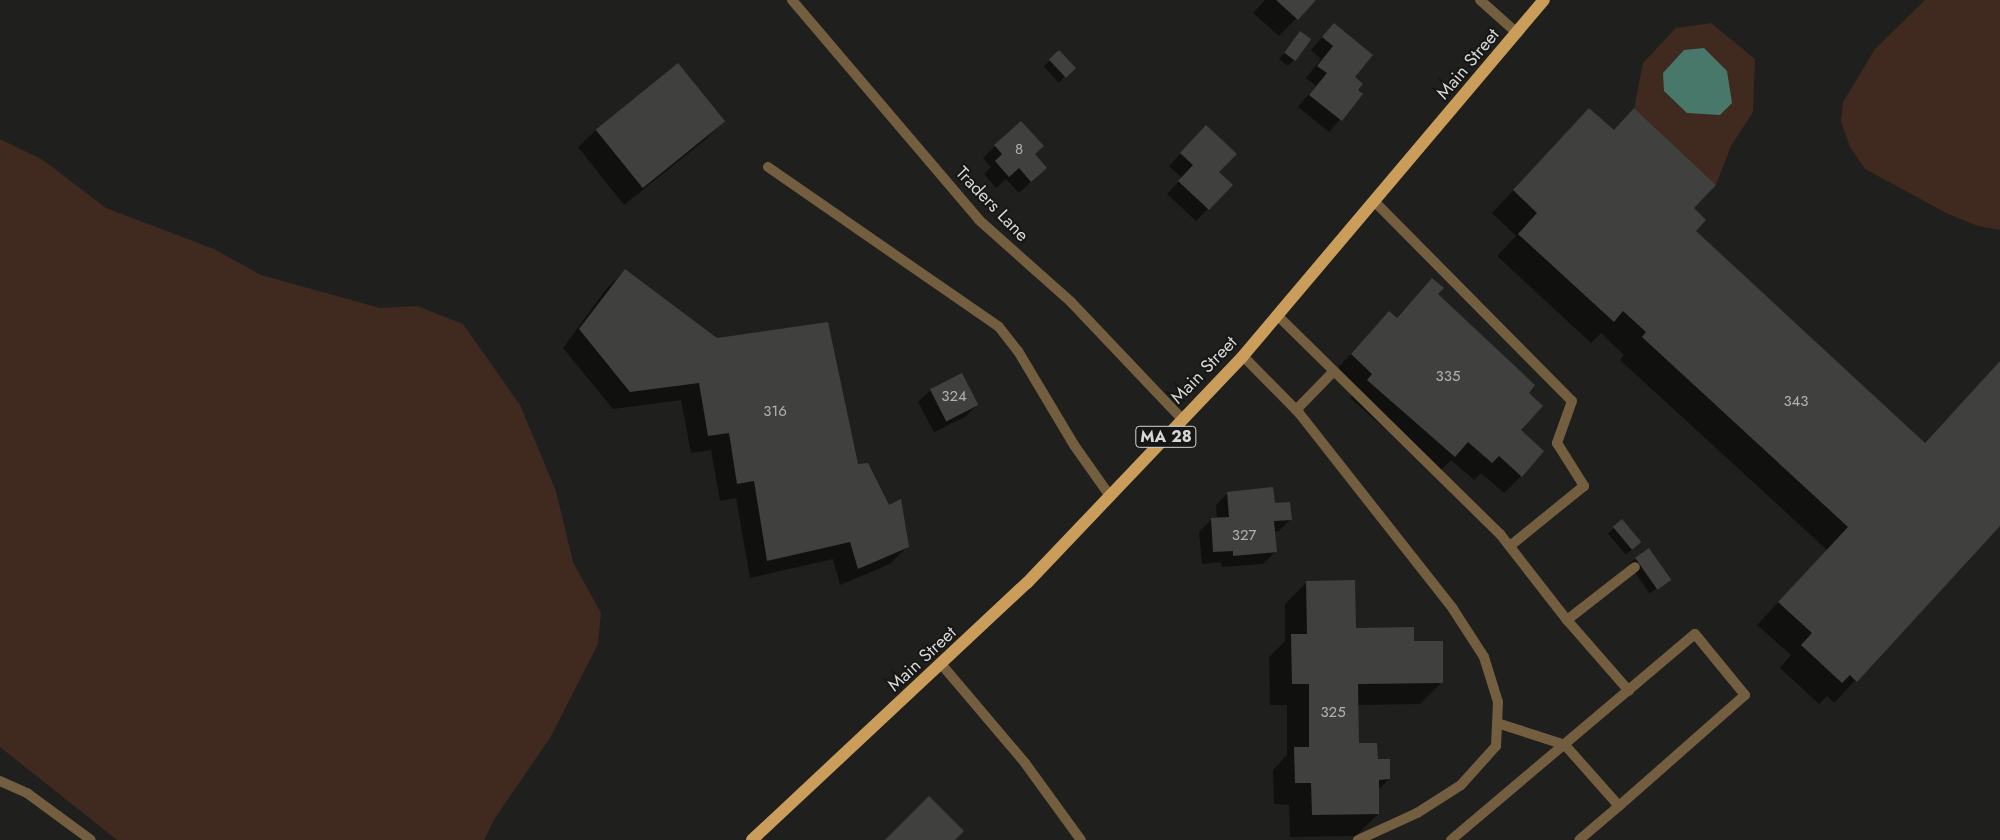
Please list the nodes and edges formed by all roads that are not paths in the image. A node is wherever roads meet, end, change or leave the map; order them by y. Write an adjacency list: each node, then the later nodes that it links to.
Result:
1 (792, 0): 11 (street, Traders Lane)
2 (1480, 0): 4 (street)
3 (1544, 0): 4 (main road, Main Street / MA 28)
4 (1517, 33): 6 (main road, Main Street / MA 28)
5 (768, 167): 12 (street)
6 (1374, 201): 7 (main road, Main Street / MA 28); 13 (street)
7 (1278, 315): 8 (main road, Main Street / MA 28); 9 (street)
8 (1242, 356): 10 (street); 11 (main road, Main Street / MA 28)
9 (1334, 371): 10 (street); 13 (street)
10 (1296, 410): 18 (street)
11 (1182, 419): 12 (main road, Main Street / MA 28)
12 (1110, 496): 16 (main road, Main Street / MA 28)
13 (1510, 546): 15 (street)
14 (1635, 567): 15 (street)
15 (1567, 620): 17 (street)
16 (942, 665): 23 (main road, Main Street / MA 28); 24 (street)
17 (1629, 691): 19 (street); 21 (street)
18 (1497, 723): 19 (street); 25 (street)
19 (1564, 745): 21 (street); 26 (street)
20 (0, 781): 22 (street)
21 (1619, 806): 27 (street)
22 (91, 840)
23 (752, 840)
24 (1081, 840)
25 (1358, 840)
26 (1451, 840)
27 (1579, 840)

